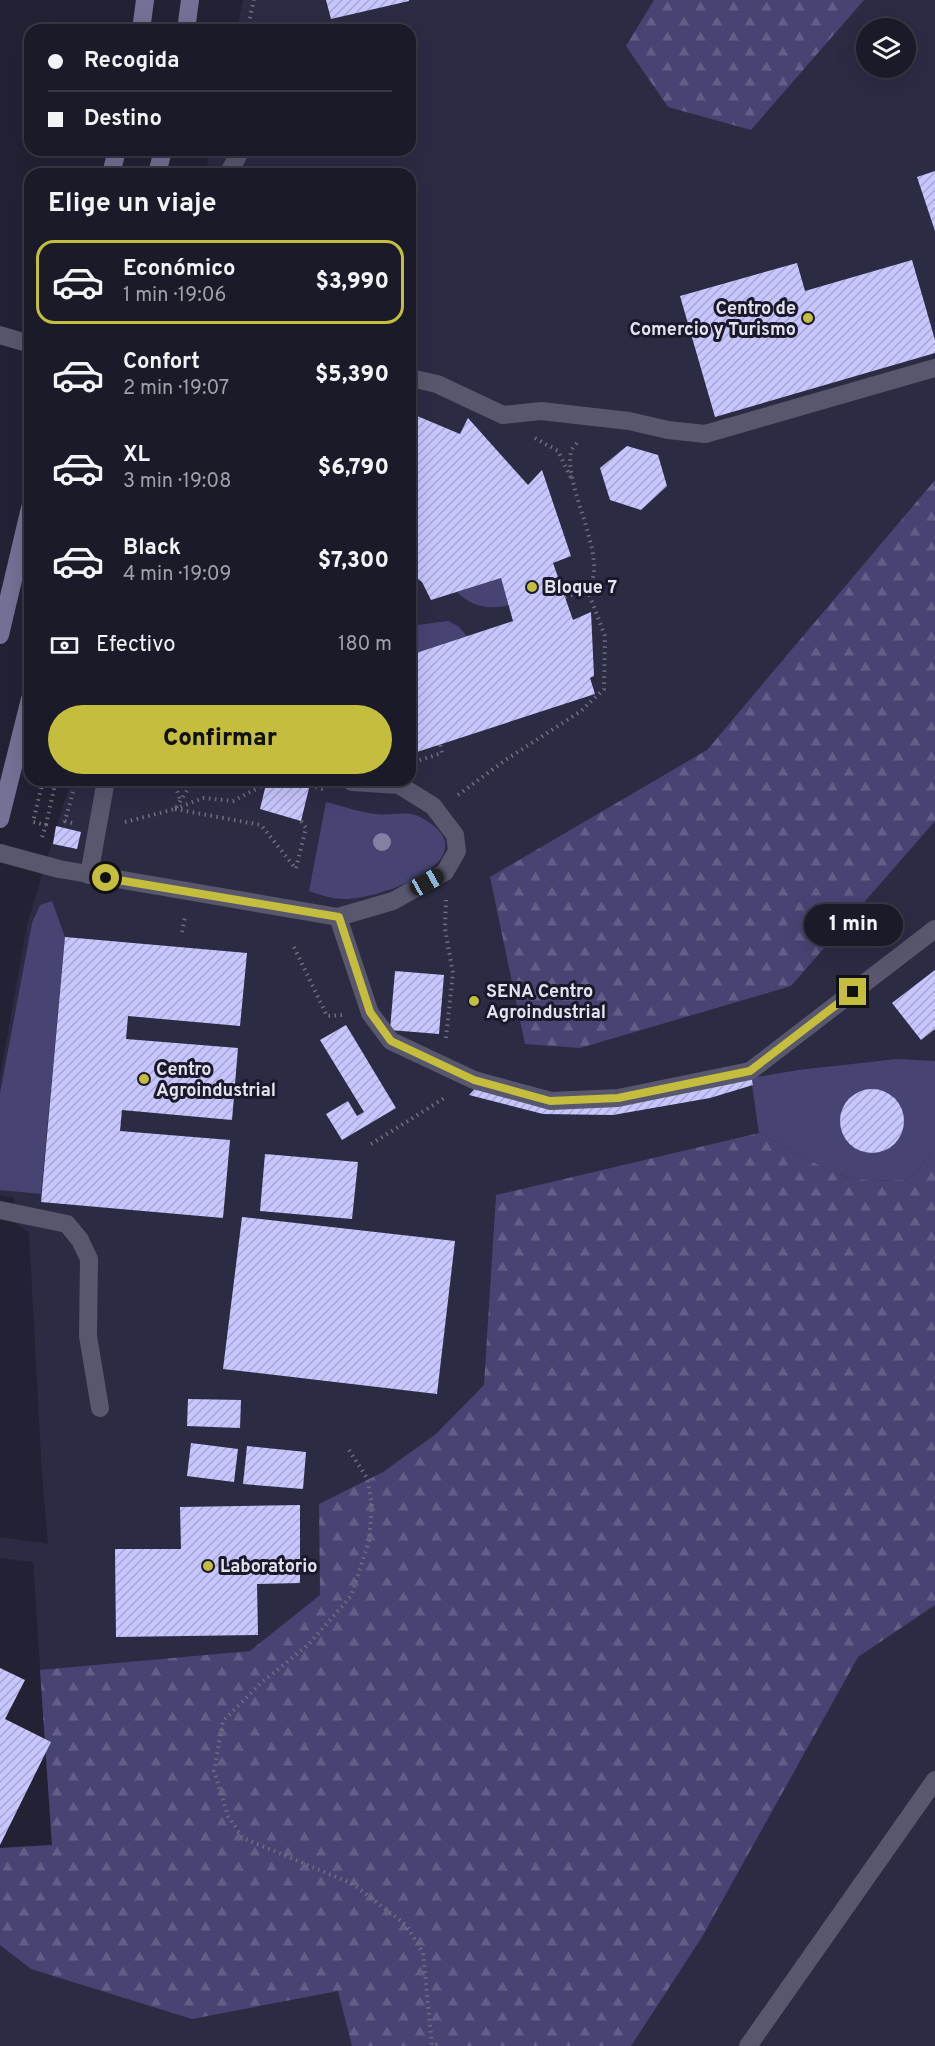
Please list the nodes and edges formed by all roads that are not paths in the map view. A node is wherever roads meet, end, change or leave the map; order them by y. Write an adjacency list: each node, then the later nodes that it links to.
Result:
1 (144, 0): 3 (main road)
2 (190, 0): 4 (main road)
3 (142, 24)
4 (187, 24)
5 (0, 335): 6 (street)
6 (24, 342)
7 (935, 368): 8 (street)
8 (416, 379)
9 (24, 533): 10 (main road)
10 (0, 635)
11 (24, 723): 14 (main road)
12 (105, 786): 16 (street)
13 (401, 786): 17 (street)
14 (0, 819)
15 (0, 854): 16 (street)
16 (89, 875): 17 (street)
17 (339, 917): 18 (street)
18 (935, 929)
19 (0, 1210): 20 (street)
20 (100, 1408)
21 (935, 1780): 22 (street)
22 (748, 2046)

